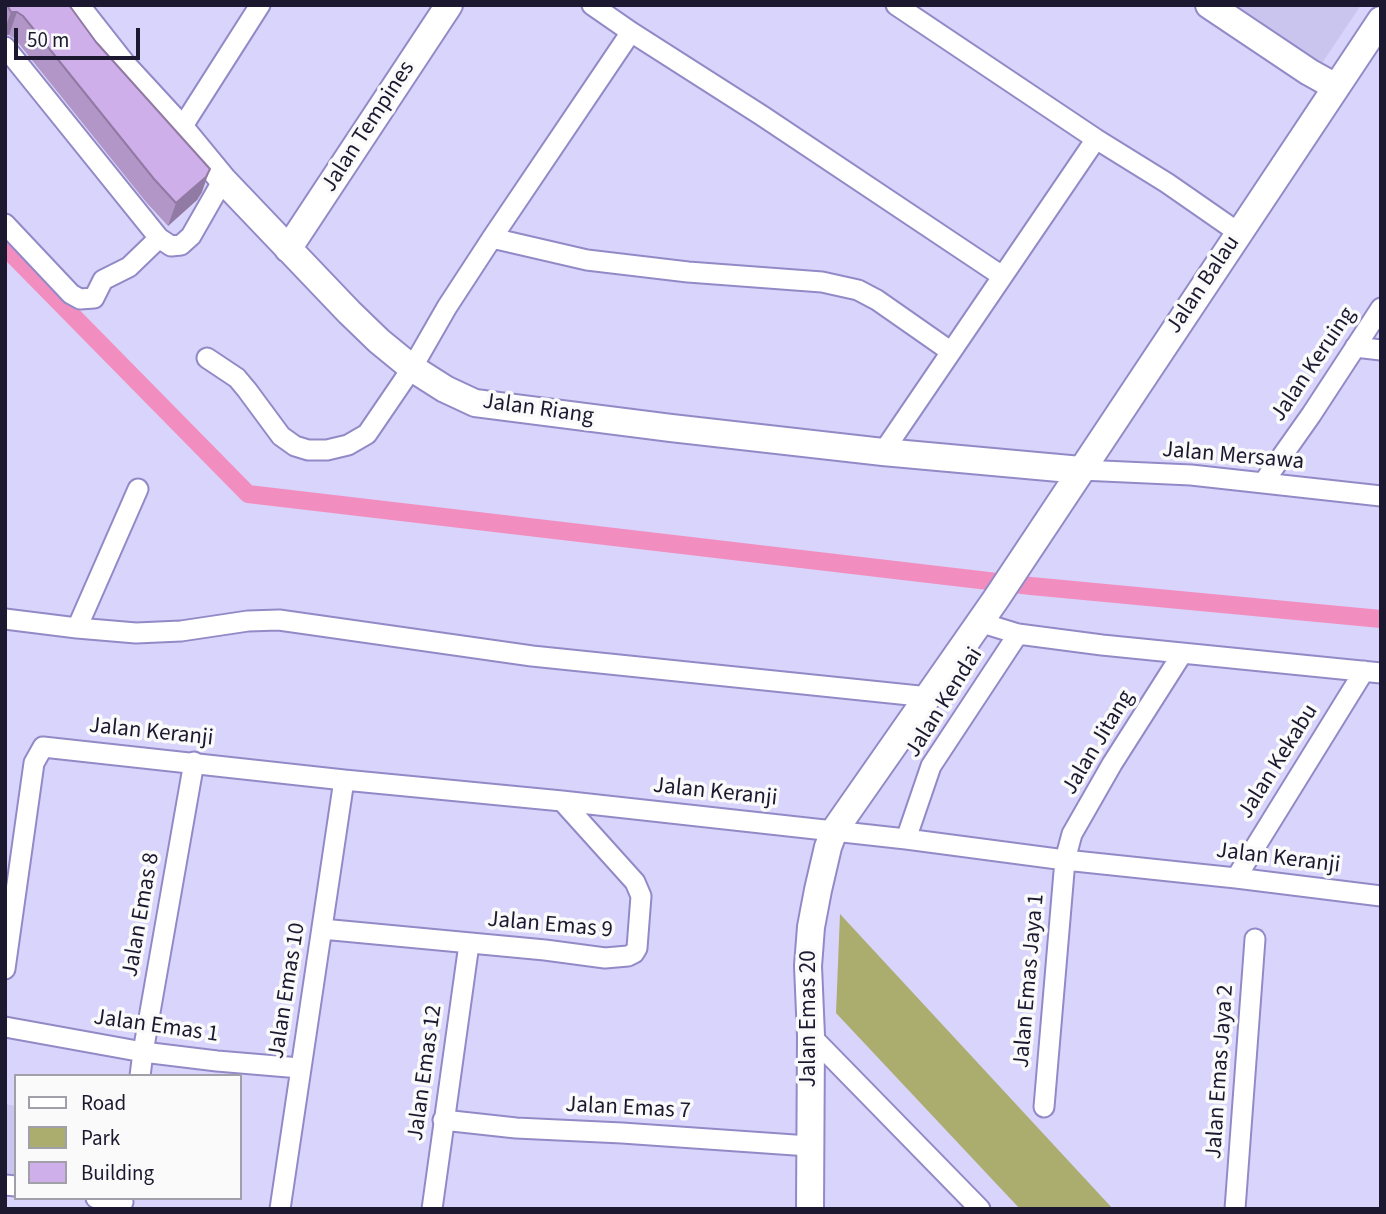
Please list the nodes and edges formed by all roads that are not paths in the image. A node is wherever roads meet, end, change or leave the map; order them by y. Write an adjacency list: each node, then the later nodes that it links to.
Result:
1 (75, 5): 11 (street, Jalan Riang)
2 (260, 5): 11 (street)
3 (449, 5): 18 (street, Jalan Tempines)
4 (592, 5): 8 (street)
5 (896, 5): 12 (street)
6 (1209, 5): 10 (street)
7 (1381, 20): 10 (street, Jalan Balau)
8 (631, 32): 17 (street); 19 (street)
9 (5, 47): 16 (street)
10 (1336, 87): 15 (street, Jalan Balau)
11 (181, 130): 13 (street, Jalan Riang)
12 (1096, 139): 15 (street); 19 (street)
13 (223, 180): 16 (street); 18 (street, Jalan Riang)
14 (5, 224): 16 (street)
15 (1239, 233): 27 (street, Jalan Balau)
16 (159, 237)
17 (492, 238): 23 (street); 25 (street)
18 (288, 249): 25 (street, Jalan Riang)
19 (1002, 276): 23 (street)
20 (1381, 308): 21 (street, Jalan Keruing)
21 (1355, 347): 22 (street); 28 (street, Jalan Keruing)
22 (1381, 350)
23 (950, 351): 26 (street)
24 (207, 358): 25 (street)
25 (412, 368): 26 (street, Jalan Riang)
26 (883, 452): 27 (street, Jalan Riang)
27 (1081, 470): 28 (street, Jalan Mersawa); 32 (street, Jalan Balau)
28 (1263, 483): 30 (street, Jalan Mersawa)
29 (138, 489): 33 (street)
30 (1381, 496)
31 (5, 619): 33 (street)
32 (979, 622): 34 (street); 37 (street, Jalan Balau)
33 (77, 628): 37 (street)
34 (1018, 634): 35 (street); 42 (street, Jalan Kendai)
35 (1182, 654): 36 (street); 43 (street, Jalan Jitang)
36 (1372, 672): 44 (street, Jalan Kekabu)
37 (929, 696): 41 (street, Jalan Emas 20)
38 (194, 762): 39 (street, Jalan Keranji); 45 (street, Jalan Keranji); 53 (street, Jalan Emas 8)
39 (344, 780): 40 (street, Jalan Keranji); 47 (street, Jalan Emas 10)
40 (562, 801): 41 (street, Jalan Keranji); 49 (street, Jalan Emas 9)
41 (834, 831): 42 (street, Jalan Keranji); 52 (street, Jalan Emas 20)
42 (906, 839): 43 (street, Jalan Keranji)
43 (1065, 860): 44 (street, Jalan Keranji); 56 (street, Jalan Emas Jaya 1)
44 (1236, 878): 46 (street, Jalan Keranji)
45 (10, 888): 50 (street)
46 (1381, 897)
47 (322, 929): 49 (street, Jalan Emas 9); 54 (street, Jalan Emas 10)
48 (1255, 939): 63 (street, Jalan Emas Jaya 2)
49 (469, 944): 57 (street, Jalan Emas 12)
50 (5, 970)
51 (5, 1027): 53 (street, Jalan Emas 1)
52 (811, 1036): 58 (street, Jalan Emas 20); 62 (street)
53 (143, 1052): 54 (street, Jalan Emas 1); 55 (street, Jalan Emas 8)
54 (300, 1068): 59 (street, Jalan Emas 10)
55 (140, 1074)
56 (1044, 1107)
57 (443, 1120): 58 (street, Jalan Emas 7); 60 (street, Jalan Emas 12)
58 (809, 1146): 61 (street, Jalan Emas 20)
59 (280, 1209)
60 (432, 1209)
61 (810, 1209)
62 (980, 1209)
63 (1235, 1209)

